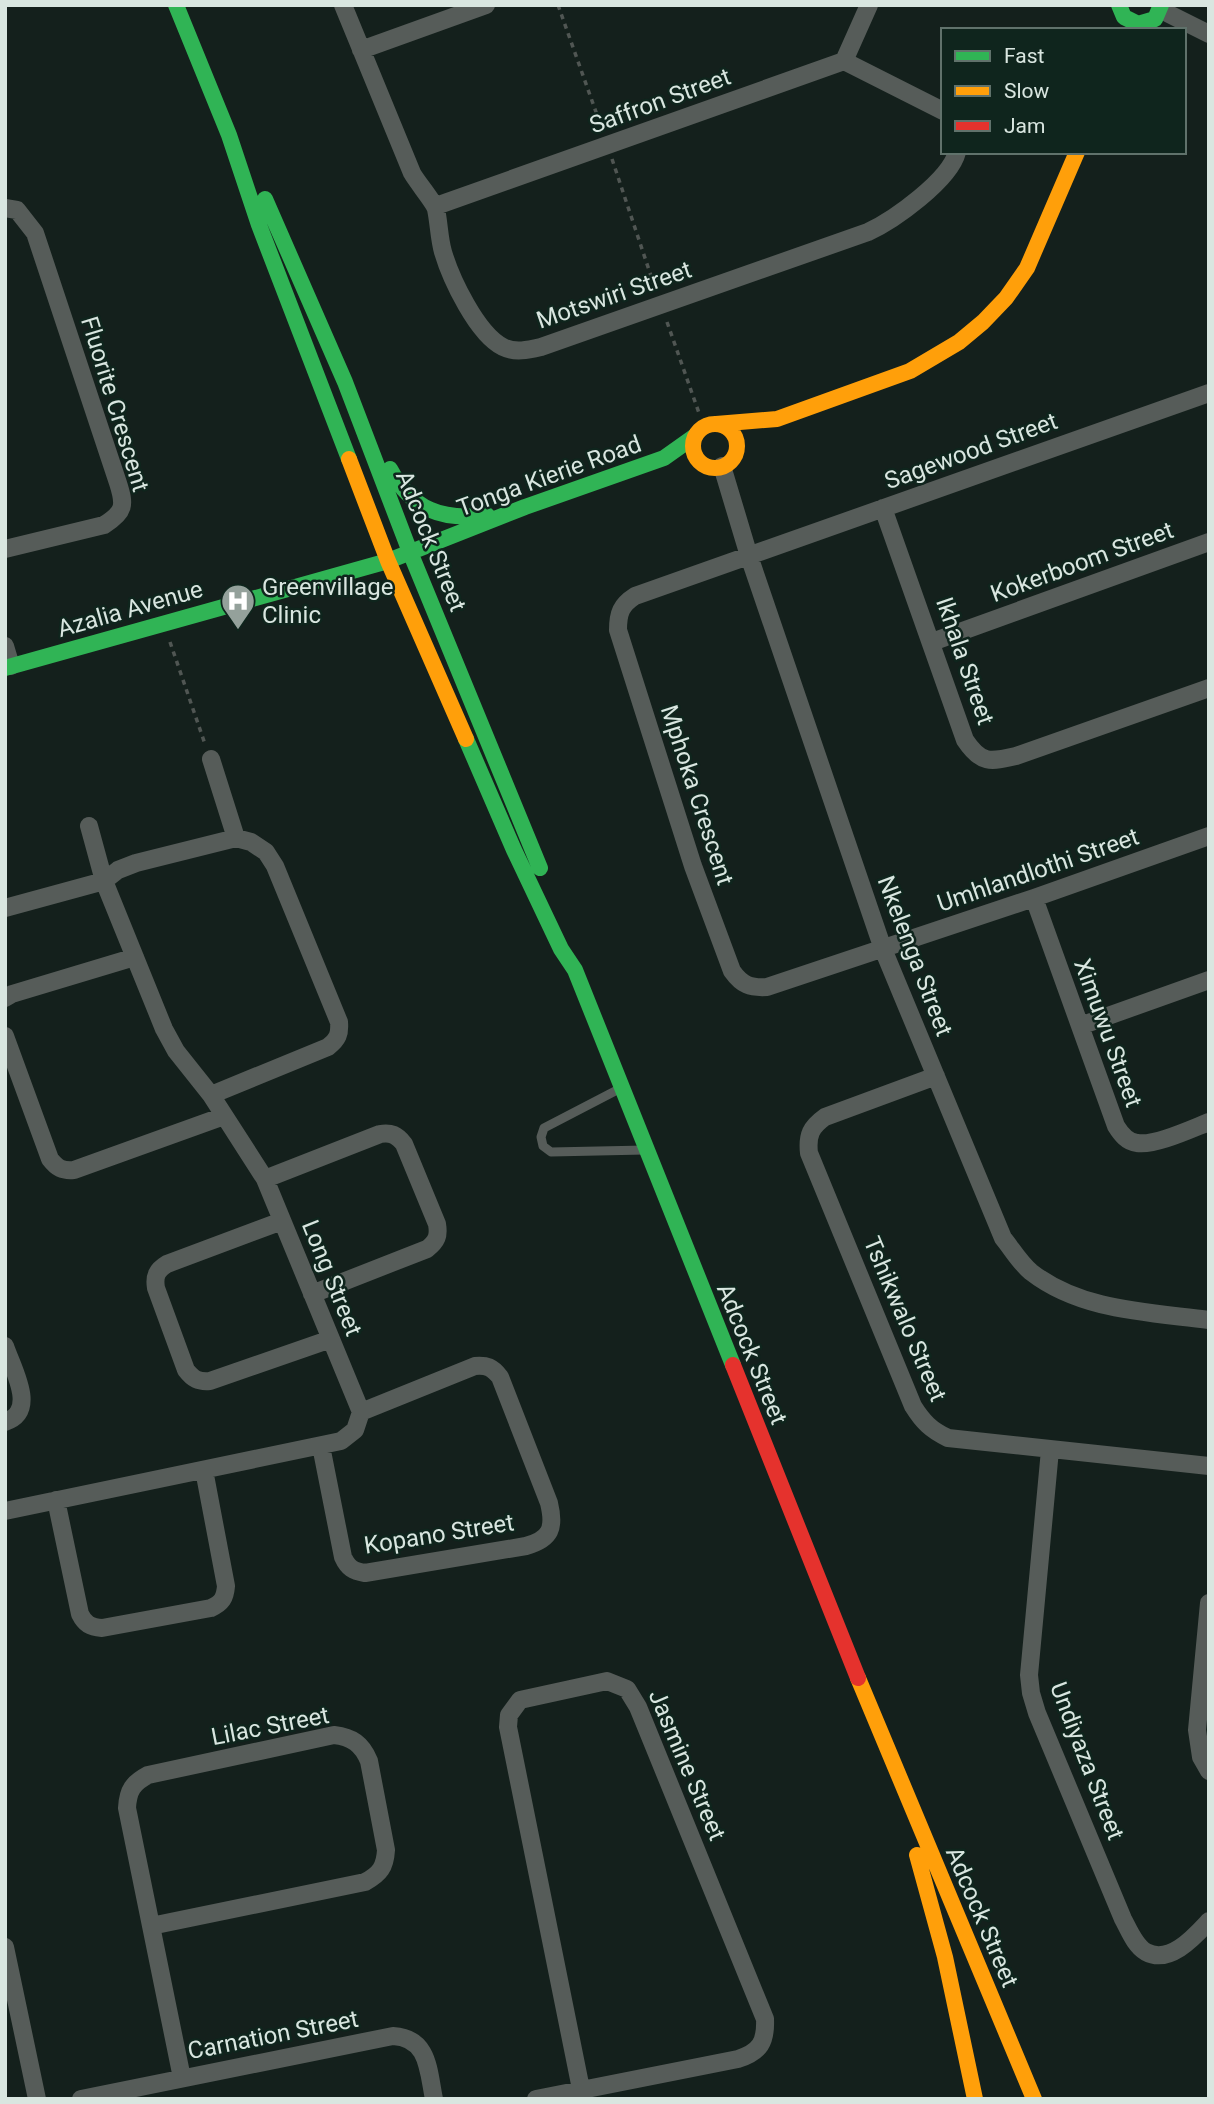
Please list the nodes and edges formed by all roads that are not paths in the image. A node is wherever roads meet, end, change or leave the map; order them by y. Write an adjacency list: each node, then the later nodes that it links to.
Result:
1 (176, 5): 13 (main road, Adcock Street)
2 (343, 5): 10 (street, Motswiri Street)
3 (486, 5): 10 (street)
4 (869, 5): 11 (street)
5 (1161, 5): 7 (main road); 8 (street)
6 (1120, 12): 7 (main road)
7 (1146, 25): 8 (street)
8 (1188, 25): 9 (street)
9 (1209, 34)
10 (362, 50): 16 (street, Motswiri Street)
11 (844, 61): 12 (street); 16 (street, Saffron Street)
12 (941, 110)
13 (229, 135): 18 (main road, Adcock Street); 31 (main road, Adcock Street)
14 (956, 154): 16 (street, Motswiri Street)
15 (1076, 154): 20 (main road)
16 (436, 206)
17 (5, 208): 28 (street, Fluorite Crescent)
18 (345, 382): 25 (main road); 29 (main road, Adcock Street)
19 (1209, 393): 26 (street, Sagewood Street)
20 (777, 419): 21 (main road); 23 (main road)
21 (705, 429): 22 (main road, Tonga Kierie Road); 23 (main road); 24 (main road)
22 (664, 458): 24 (main road, Tonga Kierie Road); 25 (main road, Tonga Kierie Road)
23 (727, 463): 24 (main road); 30 (street, Nkelenga Street)
24 (701, 464)
25 (526, 507): 29 (main road, Tonga Kierie Road)
26 (883, 508): 30 (street, Sagewood Street); 32 (street, Ikhala Street)
27 (1209, 542): 32 (street, Kokerboom Street)
28 (5, 549)
29 (410, 552): 31 (main road, Tonga Kierie Road); 45 (main road, Adcock Street)
30 (749, 556): 43 (street, Nkelenga Street); 43 (street, Mphoka Crescent)
31 (388, 561): 34 (main road, Azalia Avenue); 45 (main road, Adcock Street)
32 (932, 642): 35 (street, Ikhala Street)
33 (5, 646): 34 (street)
34 (8, 667)
35 (1209, 688)
36 (211, 759): 39 (street)
37 (89, 825): 40 (street, Long Street)
38 (1209, 836): 41 (street, Umhlandlothi Street)
39 (236, 838): 40 (street); 52 (street)
40 (104, 881): 42 (street); 44 (street, Long Street)
41 (1034, 898): 43 (street, Umhlandlothi Street); 48 (street, Ximuwu Street)
42 (5, 908)
43 (883, 948): 50 (street, Nkelenga Street)
44 (135, 957): 47 (street); 52 (street, Long Street)
45 (575, 970): 51 (main road, Adcock Street)
46 (1209, 980): 48 (street)
47 (5, 998)
48 (1080, 1026): 54 (street, Ximuwu Street)
49 (5, 1036): 53 (street)
50 (936, 1076): 59 (street, Nkelenga Street); 65 (street, Tshikwalo Street)
51 (621, 1088): 55 (main road, Adcock Street); 55 (lane)
52 (211, 1094): 53 (street, Long Street)
53 (224, 1115): 56 (street, Long Street)
54 (1209, 1122)
55 (646, 1150): 71 (main road, Adcock Street)
56 (265, 1180): 57 (street, Long Street); 58 (street)
57 (282, 1221): 58 (street, Long Street); 60 (street)
58 (312, 1294): 60 (street, Long Street)
59 (1209, 1320)
60 (331, 1339): 62 (street, Long Street)
61 (5, 1346): 63 (street)
62 (360, 1412): 64 (street); 64 (street, Kopano Street)
63 (5, 1422)
64 (321, 1446): 67 (street)
65 (1050, 1450): 66 (street, Tshikwalo Street); 73 (street, Undiyaza Street)
66 (1209, 1466)
67 (204, 1470): 68 (street); 68 (street)
68 (56, 1500): 69 (street)
69 (5, 1511)
70 (1209, 1603): 72 (street)
71 (888, 1754): 82 (main road, Adcock Street); 83 (main road, Adcock Street)
72 (1209, 1772)
73 (1209, 1921)
74 (151, 1926): 74 (street, Lilac Street); 76 (street, Lilac Street)
75 (6, 1952): 78 (street)
76 (182, 2078): 79 (street, Carnation Street); 80 (street, Carnation Street)
77 (581, 2089): 77 (street, Jasmine Street); 81 (street, Jasmine Street)
78 (37, 2099)
79 (81, 2099)
80 (435, 2099)
81 (536, 2099)
82 (975, 2099)
83 (1034, 2099)

